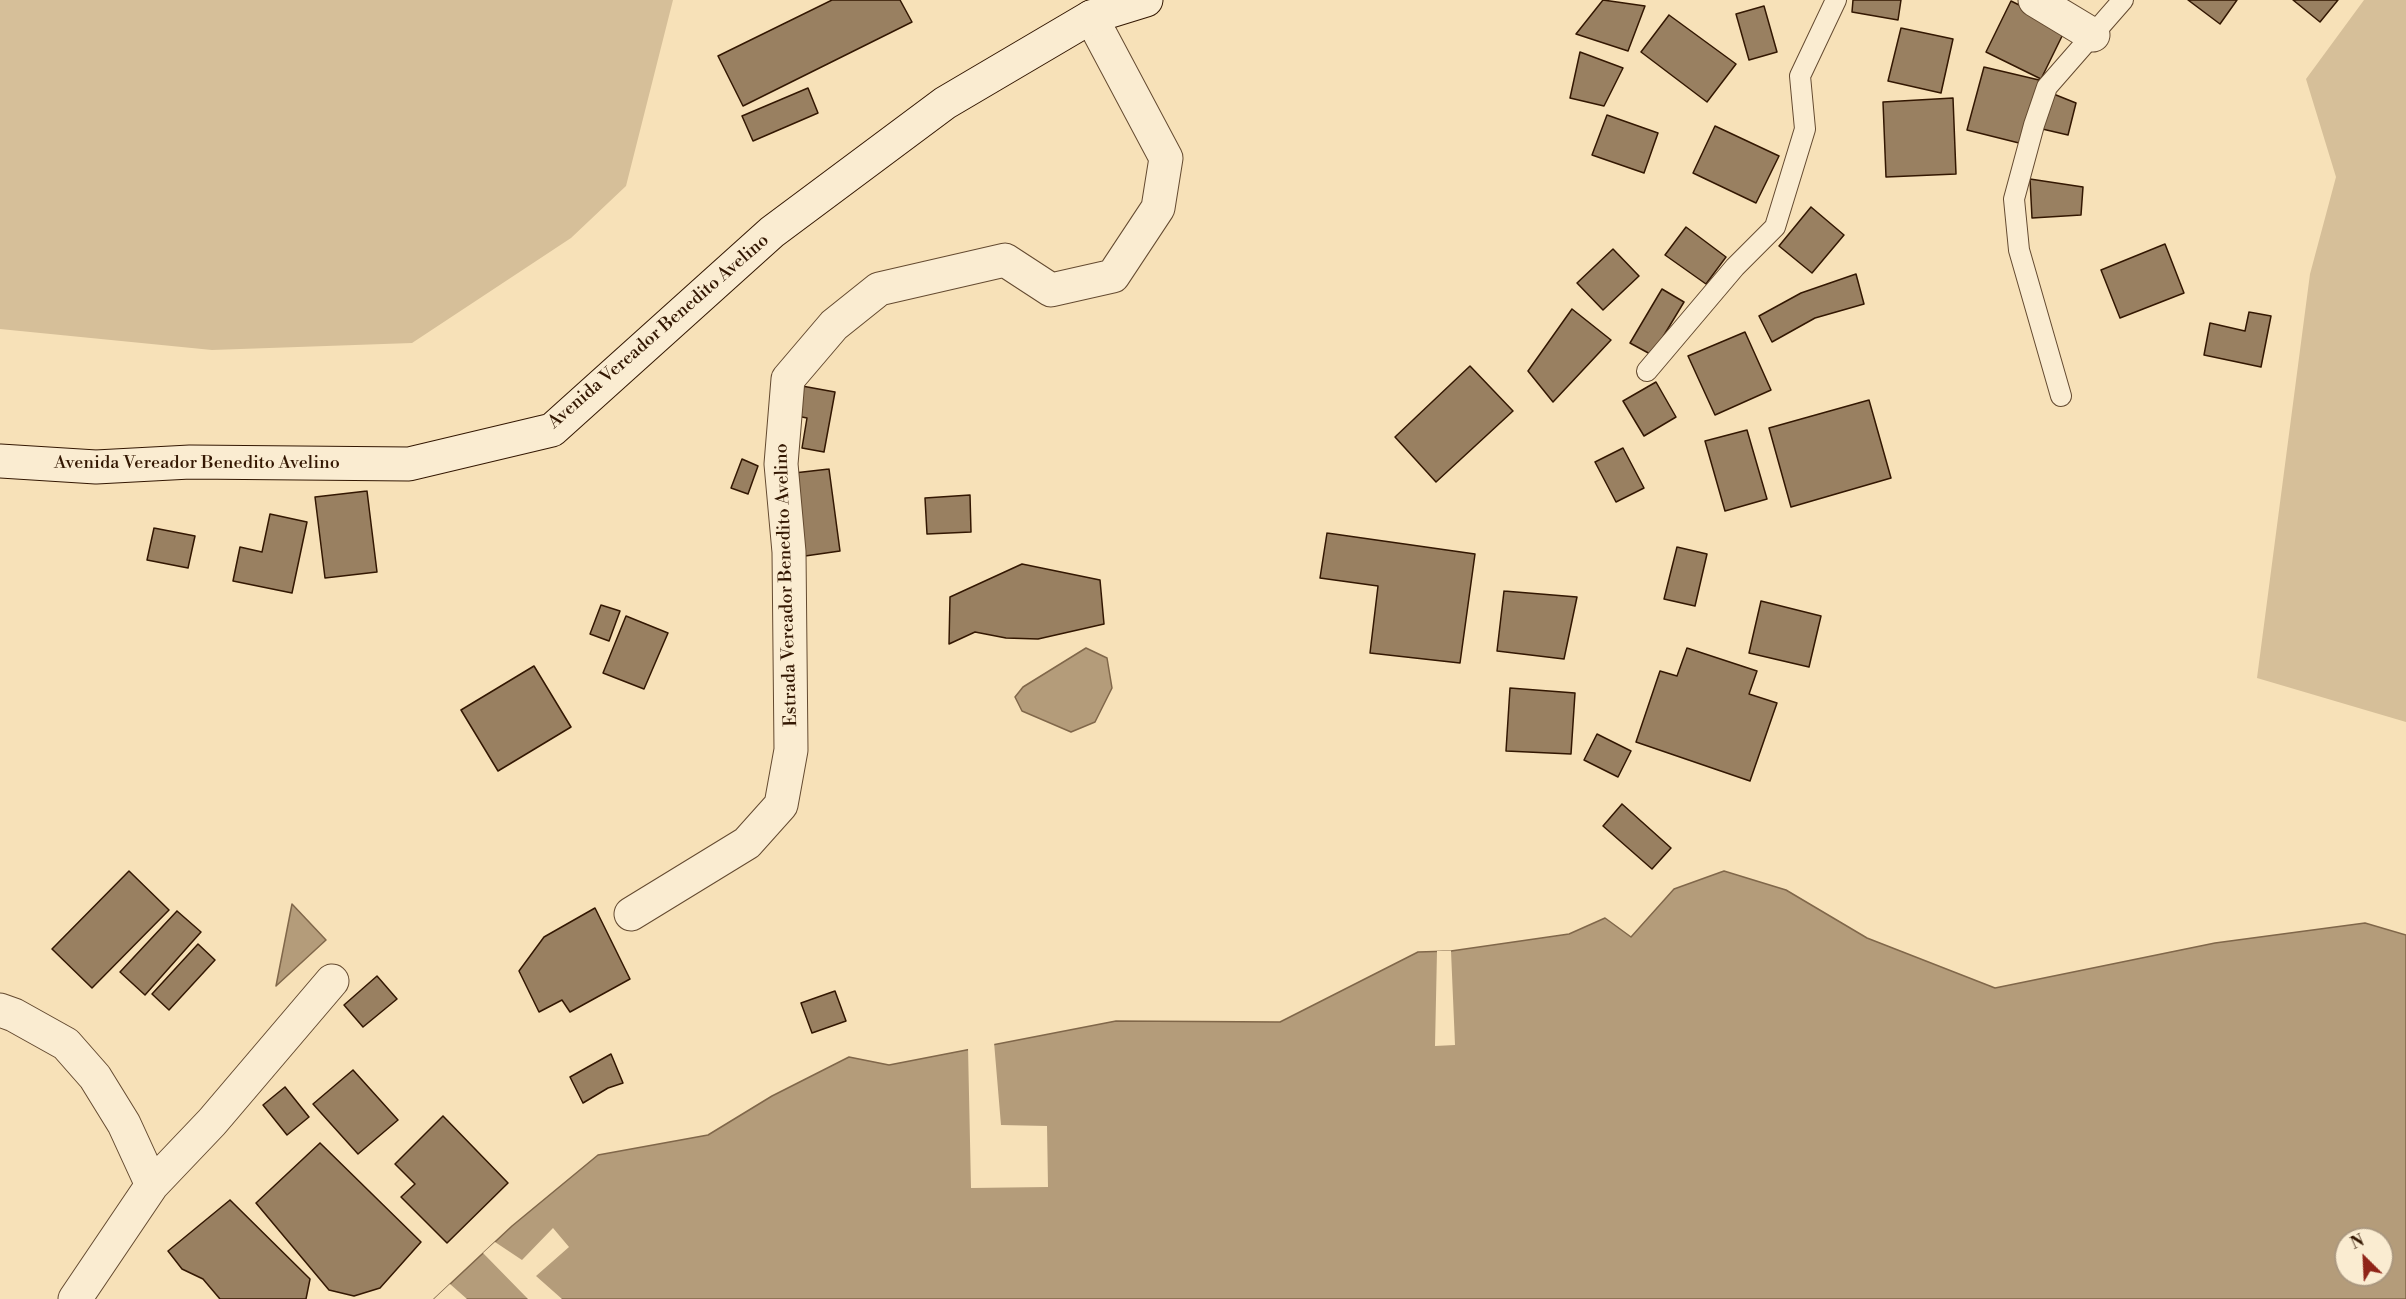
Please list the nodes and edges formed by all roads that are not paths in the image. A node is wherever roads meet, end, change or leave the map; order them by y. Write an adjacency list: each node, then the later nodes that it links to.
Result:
1 (1146, 0): 5 (street, Avenida Vereador Benedito Avelino)
2 (1836, 0): 7 (lane)
3 (2035, 0): 6 (street)
4 (2123, 0): 6 (lane)
5 (1091, 16): 9 (street, Avenida Vereador Benedito Avelino); 10 (street, Estrada Vereador Benedito Avelino)
6 (2093, 34): 8 (lane)
7 (1647, 371)
8 (2061, 396)
9 (0, 461)
10 (631, 914)
11 (332, 981): 13 (street)
12 (0, 1010): 13 (street)
13 (152, 1185): 14 (street)
14 (75, 1299)

